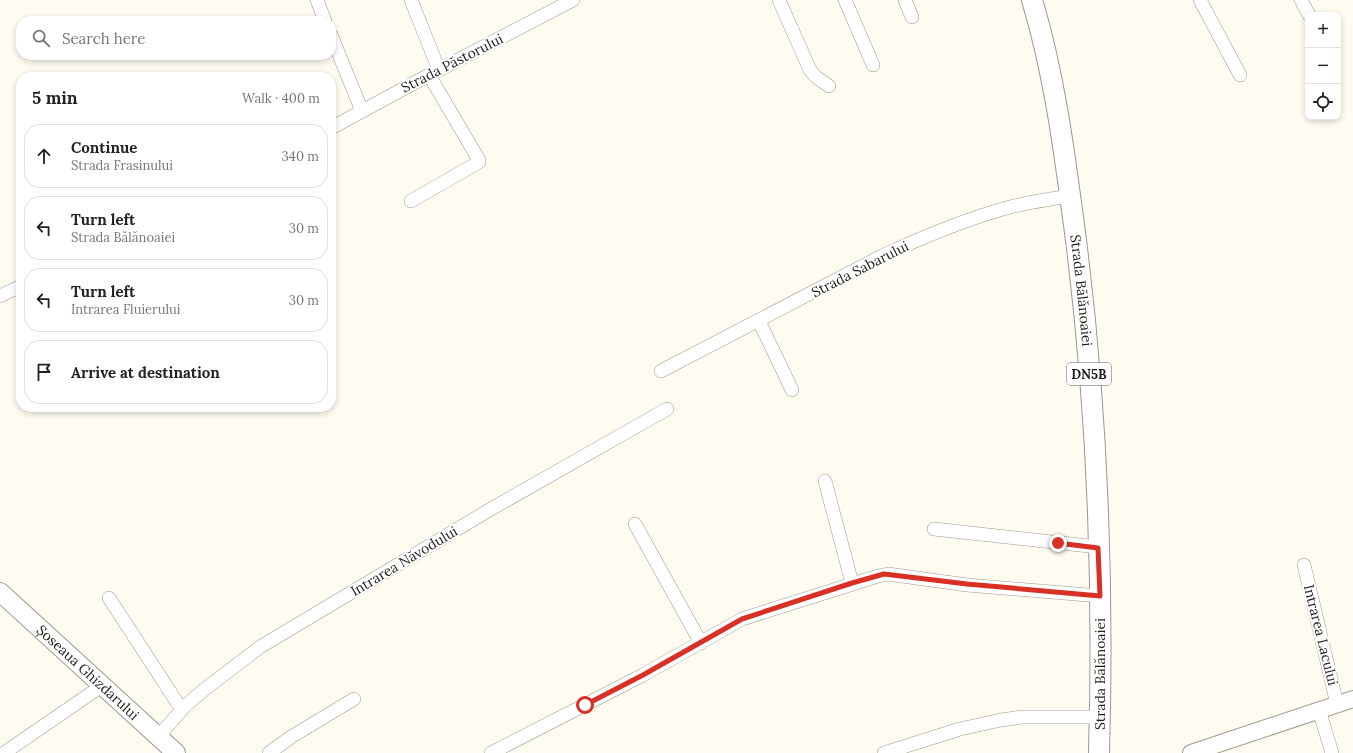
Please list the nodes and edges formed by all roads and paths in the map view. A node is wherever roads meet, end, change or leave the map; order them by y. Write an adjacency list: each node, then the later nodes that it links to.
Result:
1 (317, 0): 11 (street)
2 (411, 0): 15 (street)
3 (574, 0): 15 (street, Strada Păstorului)
4 (779, 0): 17 (street)
5 (845, 0): 14 (street)
6 (906, 0): 12 (street)
7 (1032, 0): 20 (main road, Strada Bălănoaiei / DN5B)
8 (1200, 0): 16 (street)
9 (1301, 0): 10 (street)
10 (1307, 12)
11 (323, 16)
12 (912, 17)
13 (336, 47): 18 (street)
14 (873, 65)
15 (434, 73): 18 (street, Strada Păstorului); 21 (street)
16 (1240, 75)
17 (829, 86)
18 (362, 110): 19 (street, Strada Păstorului)
19 (336, 125)
20 (1070, 196): 24 (street, Strada Sabarului); 31 (main road, Strada Bălănoaiei / DN5B)
21 (411, 201)
22 (16, 288): 23 (street)
23 (0, 296)
24 (759, 321): 25 (street, Strada Sabarului); 26 (street)
25 (661, 371)
26 (792, 390)
27 (667, 409): 42 (street, Intrarea Năvodului)
28 (825, 481): 33 (street)
29 (635, 524): 37 (street)
30 (934, 528): 31 (street)
31 (1098, 548): 35 (main road, Strada Bălănoaiei / DN5B)
32 (1304, 565): 41 (street, Intrarea Lacului)
33 (852, 583): 35 (street); 37 (street)
34 (0, 592): 38 (main road, Șoseaua Ghizdarului)
35 (1100, 596): 44 (main road, Strada Bălănoaiei / DN5B)
36 (109, 598): 42 (street)
37 (701, 643): 49 (street)
38 (103, 685): 45 (main road, Șoseaua Ghizdarului); 46 (street)
39 (354, 699): 48 (street)
40 (1353, 699): 41 (street)
41 (1337, 704): 43 (street)
42 (182, 710): 45 (street, Intrarea Năvodului)
43 (1319, 710): 52 (street); 53 (street)
44 (1100, 717): 50 (street); 51 (main road, Strada Bălănoaiei / DN5B)
45 (158, 737): 47 (main road, Șoseaua Ghizdarului)
46 (4, 753)
47 (176, 753)
48 (270, 753)
49 (491, 753)
50 (884, 753)
51 (1099, 753)
52 (1191, 753)
53 (1332, 753)

